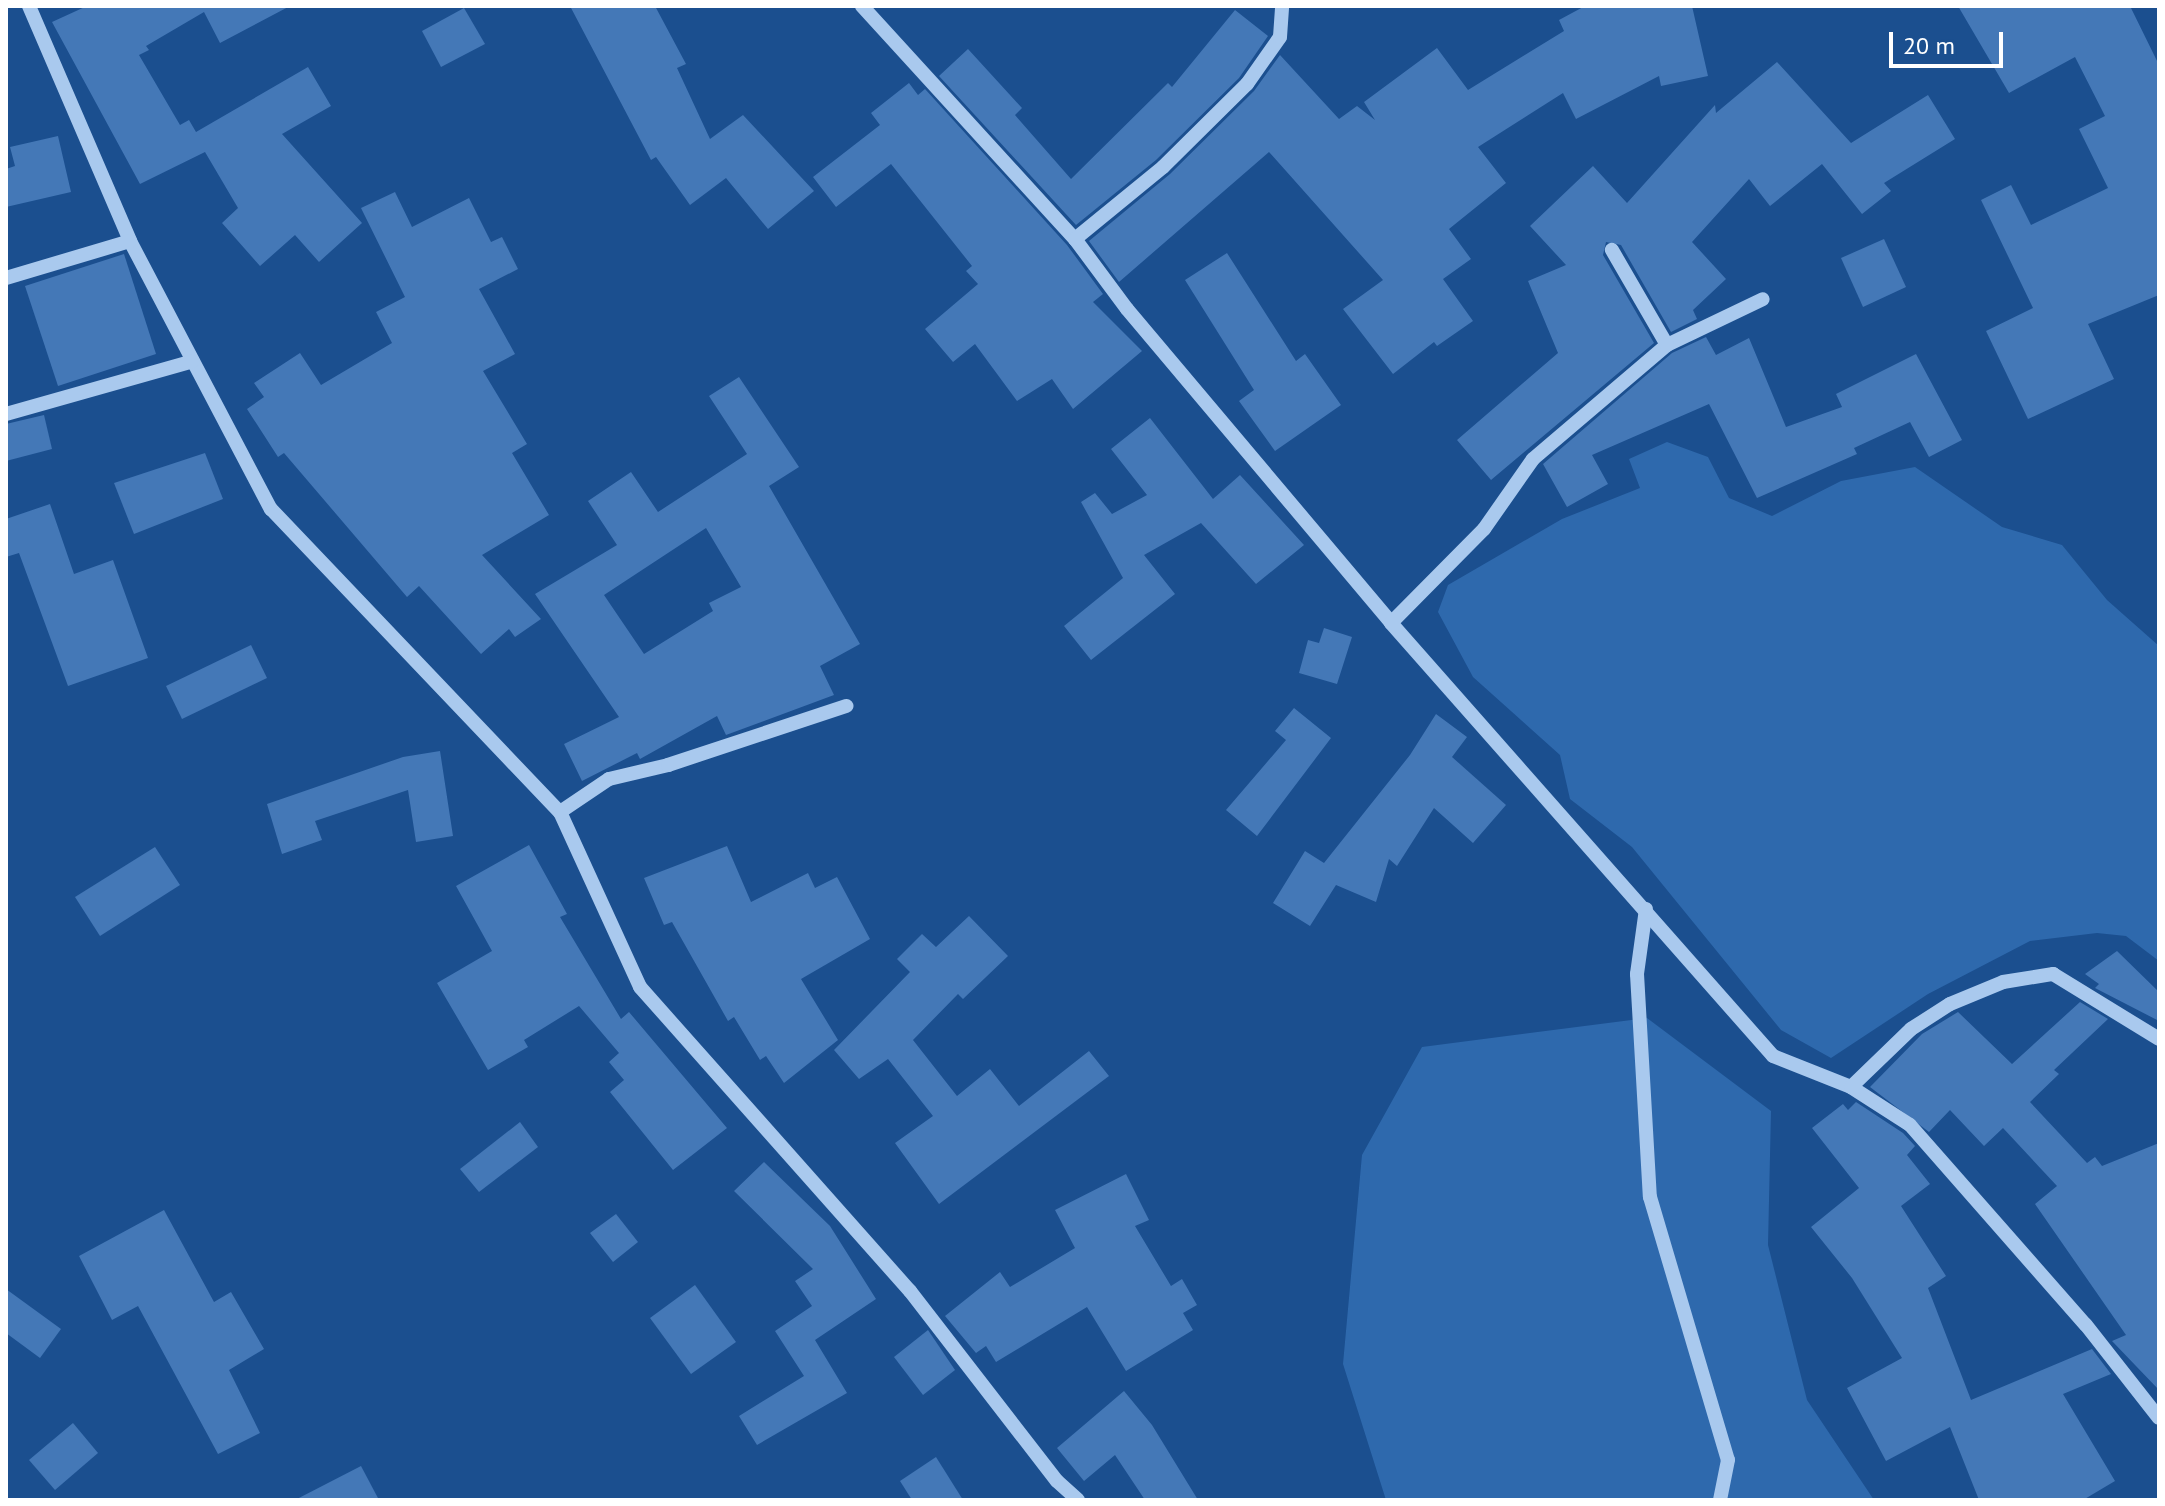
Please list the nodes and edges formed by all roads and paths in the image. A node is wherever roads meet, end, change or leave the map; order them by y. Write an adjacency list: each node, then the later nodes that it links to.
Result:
1 (29, 6): 5 (street)
2 (862, 6): 4 (street)
3 (1282, 6): 4 (street)
4 (1075, 239): 12 (street)
5 (130, 241): 7 (street); 10 (street)
6 (1612, 250): 9 (street)
7 (6, 278)
8 (1763, 299): 9 (street)
9 (1667, 345): 12 (street)
10 (193, 361): 11 (street); 14 (street)
11 (6, 414)
12 (1391, 623): 15 (street)
13 (846, 706): 14 (street)
14 (560, 812): 19 (street)
15 (1646, 909): 17 (street); 20 (street)
16 (2159, 1039): 17 (street)
17 (1851, 1087): 18 (street)
18 (2159, 1418)
19 (1078, 1500)
20 (1720, 1500)

